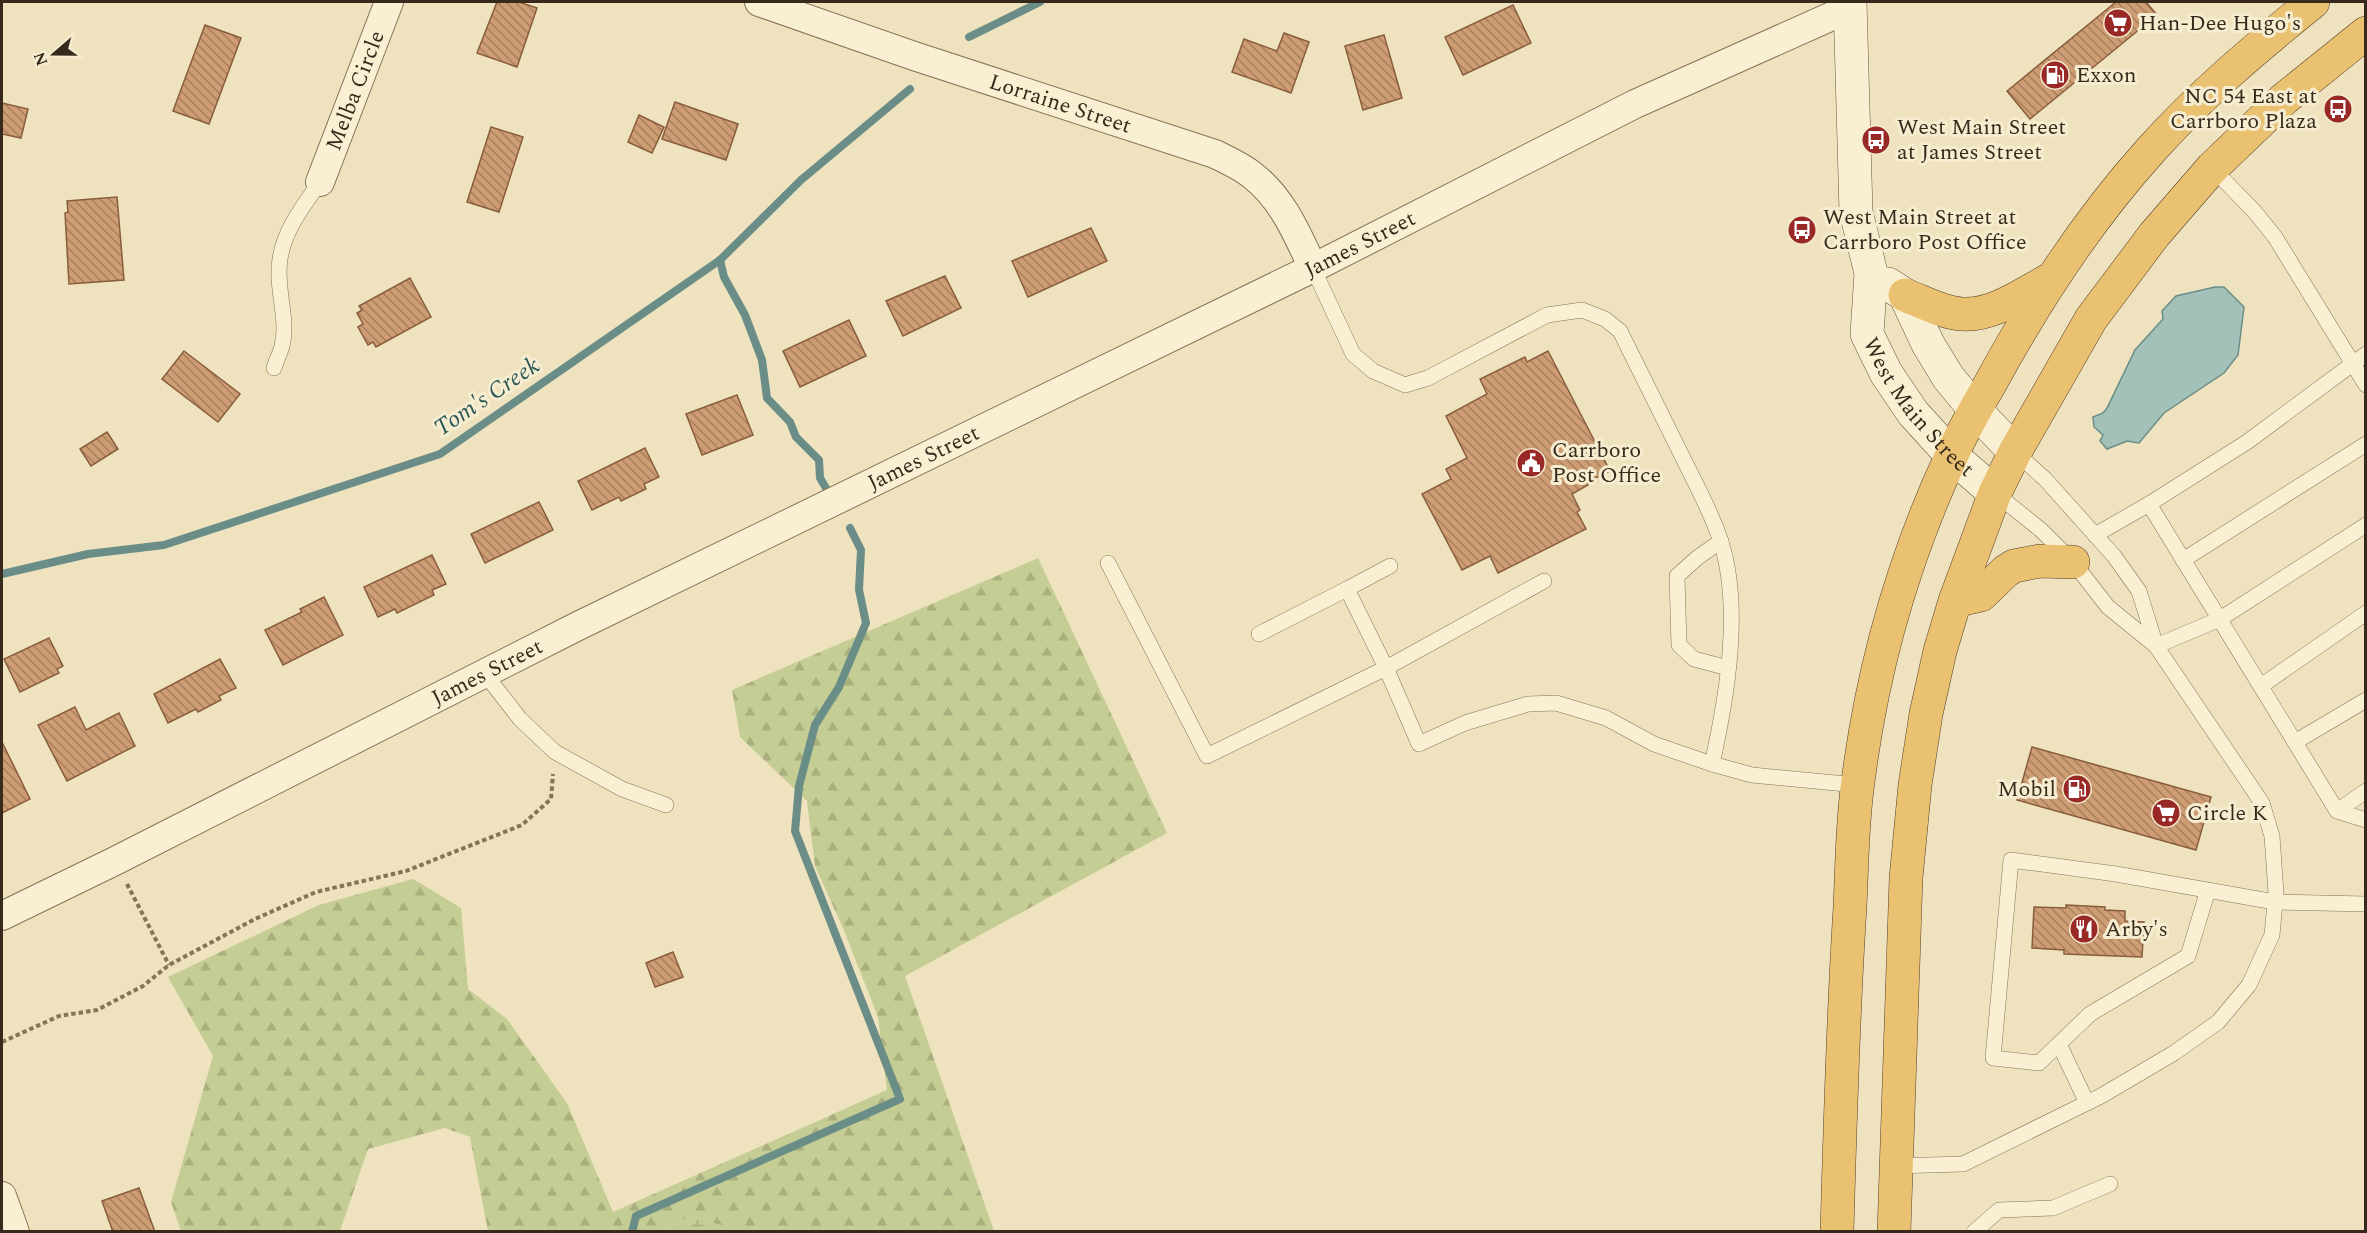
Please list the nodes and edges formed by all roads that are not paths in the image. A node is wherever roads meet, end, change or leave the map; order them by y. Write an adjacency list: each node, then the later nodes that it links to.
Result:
1 (389, 2): 7 (street, Melba Circle)
2 (759, 2): 8 (street, Lorraine Street)
3 (2313, 2): 10 (highway)
4 (1856, 4): 8 (street, James Street); 9 (main road, West Main Street)
5 (2366, 33): 6 (highway)
6 (2212, 168): 13 (lane); 18 (highway)
7 (320, 182): 14 (lane)
8 (1313, 268): 24 (lane); 38 (street, James Street)
9 (1871, 273): 11 (main road); 19 (main road, West Main Street)
10 (2051, 279): 11 (highway); 16 (highway)
11 (1905, 295): 16 (main road, West Main Street)
12 (2366, 354): 13 (lane)
13 (2353, 365): 15 (lane); 21 (lane)
14 (274, 368)
15 (2366, 385)
16 (1975, 410): 18 (main road, West Main Street); 19 (highway)
17 (2366, 444): 25 (lane)
18 (2015, 452): 20 (highway); 23 (lane)
19 (1952, 456): 20 (main road, West Main Street); 43 (highway)
20 (1995, 493): 26 (lane); 31 (highway)
21 (2149, 504): 23 (lane); 25 (lane)
22 (2366, 525): 33 (lane)
23 (2095, 535): 35 (lane)
24 (1721, 541): 37 (lane); 37 (lane)
25 (2183, 560): 33 (lane)
26 (2073, 562): 31 (highway); 35 (lane)
27 (1108, 563): 36 (lane)
28 (1390, 566): 30 (lane)
29 (1544, 581): 36 (lane)
30 (1347, 589): 34 (lane); 36 (lane)
31 (1955, 601): 54 (highway)
32 (2366, 613): 39 (lane)
33 (2220, 619): 35 (lane); 39 (lane)
34 (1259, 633)
35 (2156, 646): 49 (lane)
36 (1386, 668): 42 (lane)
37 (1728, 668): 42 (lane)
38 (485, 674): 45 (lane); 51 (street, James Street)
39 (2260, 686): 41 (lane)
40 (2366, 700): 41 (lane)
41 (2295, 742): 46 (lane)
42 (1712, 764): 43 (lane)
43 (1857, 785): 58 (highway)
44 (2366, 791): 46 (lane)
45 (666, 805)
46 (2337, 811): 47 (lane)
47 (2366, 820)
48 (2208, 890): 49 (lane); 52 (lane); 52 (lane)
49 (2275, 902): 50 (lane); 53 (lane)
50 (2366, 904)
51 (2, 916)
52 (2059, 1044): 53 (lane)
53 (2087, 1104): 54 (lane)
54 (1895, 1166): 59 (highway)
55 (2110, 1184): 60 (lane)
56 (2, 1196): 57 (street)
57 (15, 1232)
58 (1837, 1232)
59 (1894, 1232)
60 (1974, 1232)

